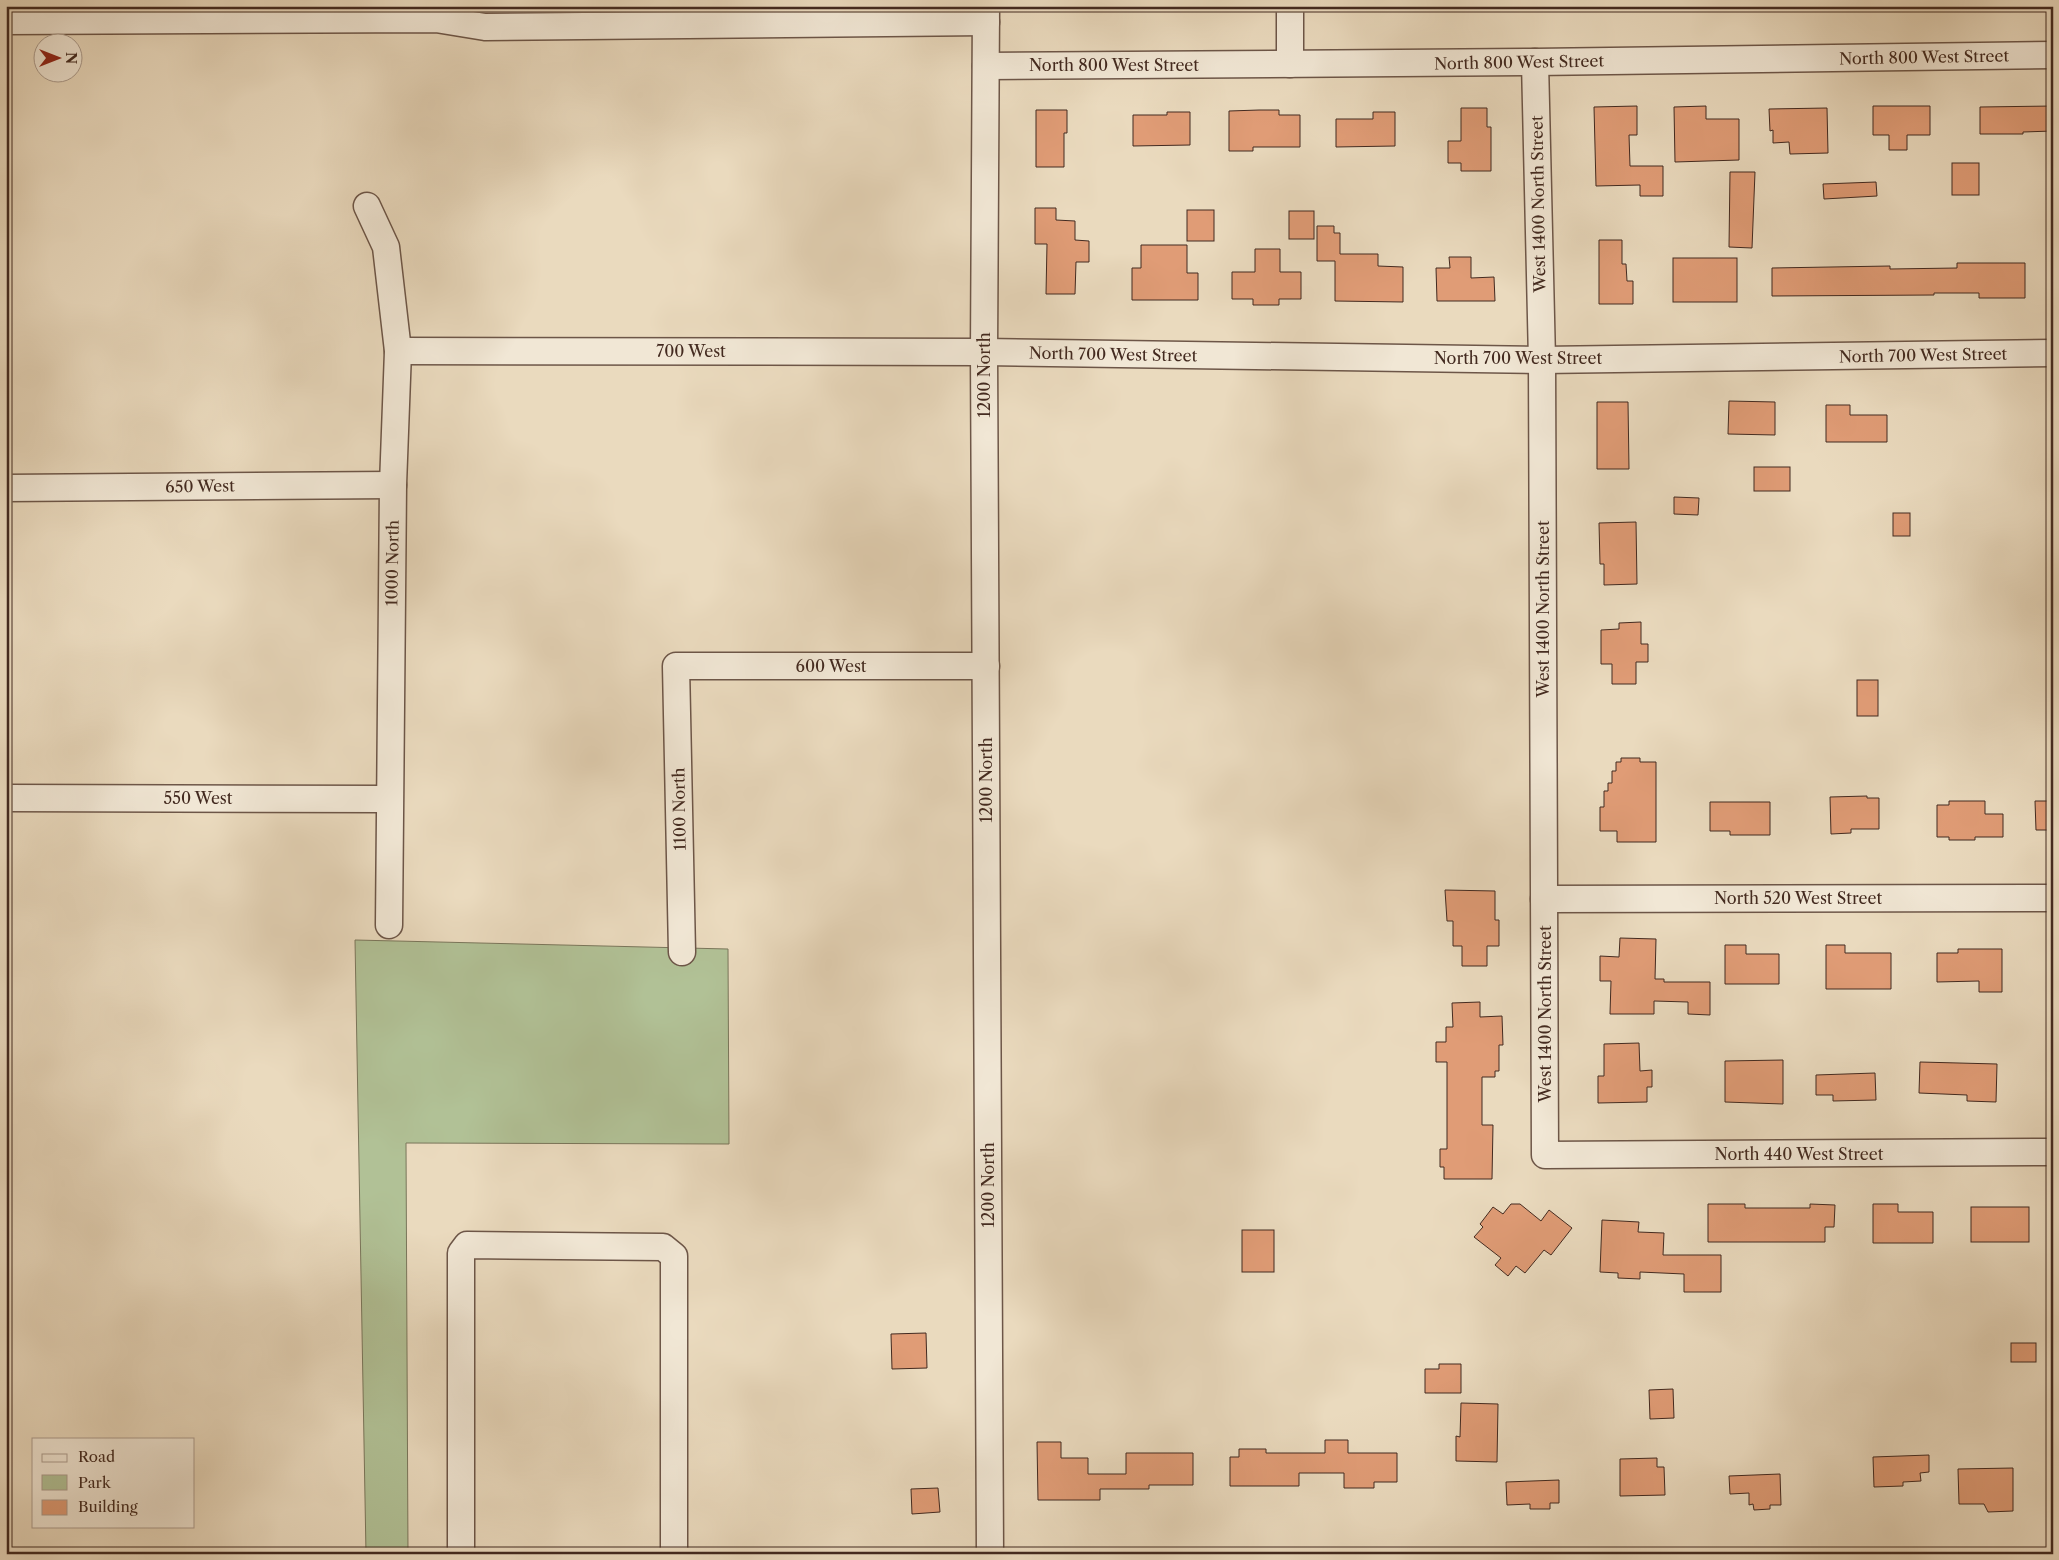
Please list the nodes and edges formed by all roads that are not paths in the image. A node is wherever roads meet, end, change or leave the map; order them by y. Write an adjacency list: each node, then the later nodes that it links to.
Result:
1 (1290, 6): 7 (street)
2 (310, 13): 3 (street); 4 (street)
3 (986, 14): 8 (street, 1200 North)
4 (6, 22)
5 (2053, 55): 6 (street, North 800 West Street)
6 (1535, 62): 7 (street, North 800 West Street); 13 (street, West 1400 North Street)
7 (1290, 64): 8 (street, North 800 West Street)
8 (986, 66): 11 (street, 1200 North)
9 (367, 206): 10 (street, 1000 North)
10 (398, 351): 11 (street, 700 West); 14 (street, 1000 North)
11 (984, 352): 13 (street, North 700 West Street); 17 (street, 1200 North)
12 (2053, 353): 13 (street, North 700 West Street)
13 (1542, 360): 20 (street, West 1400 North Street)
14 (393, 484): 15 (street, 650 West); 19 (street, 1000 North)
15 (6, 488)
16 (676, 666): 17 (street, 600 West); 23 (street, 1100 North)
17 (986, 666): 28 (street, 1200 North)
18 (6, 798): 19 (street, 550 West)
19 (389, 799): 22 (street, 1000 North)
20 (1544, 898): 21 (street, North 520 West Street); 25 (street, West 1400 North Street)
21 (2053, 898)
22 (389, 925)
23 (682, 952)
24 (2053, 1152): 25 (street, North 440 West Street)
25 (1546, 1155)
26 (460, 1554): 27 (street)
27 (674, 1554)
28 (990, 1554)

